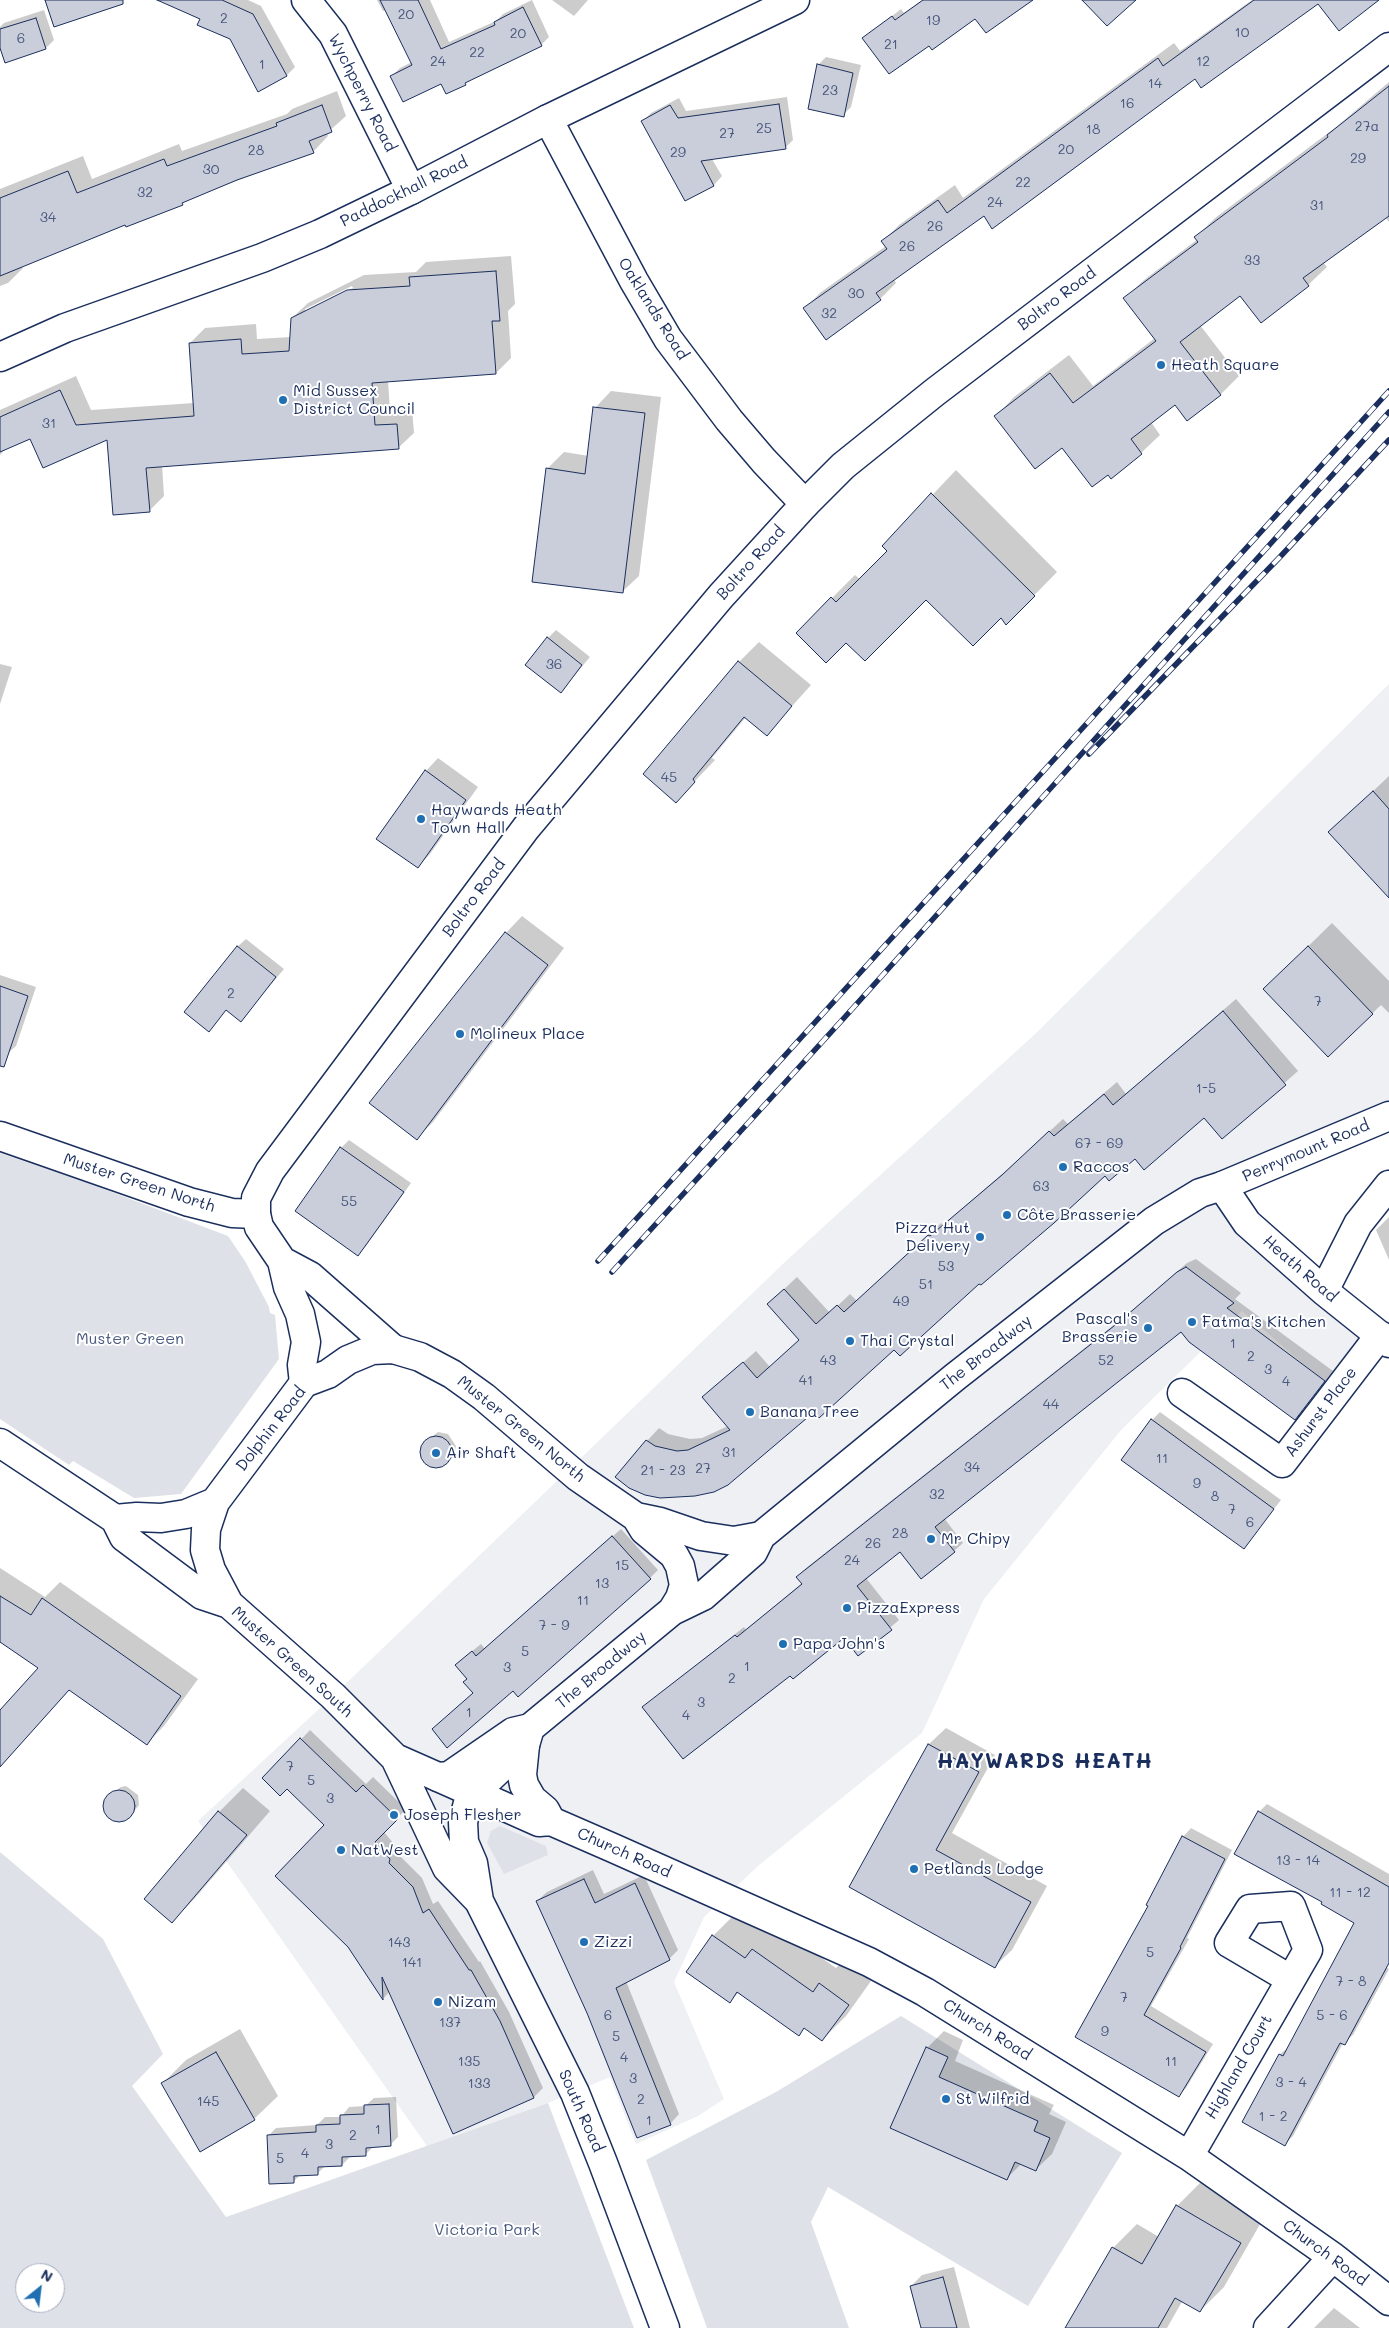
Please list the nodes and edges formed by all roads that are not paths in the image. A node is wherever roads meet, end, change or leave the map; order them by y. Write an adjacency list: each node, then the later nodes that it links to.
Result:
1 (306, 0): 5 (street, Wychperry Road)
2 (796, 0): 4 (street, Paddockhall Road)
3 (1389, 47): 7 (street, Boltro Road)
4 (548, 119): 5 (street, Paddockhall Road); 7 (street, Oaklands Road)
5 (411, 190): 6 (street, Paddockhall Road)
6 (0, 357)
7 (805, 504): 12 (street, Boltro Road)
8 (1389, 1116): 11 (street, Perrymount Road)
9 (0, 1136): 12 (street, Muster Green North)
10 (1389, 1185): 14 (street)
11 (1222, 1186): 14 (street, Heath Road); 23 (street, The Broadway)
12 (256, 1214): 13 (street, Muster Green North)
13 (282, 1261): 16 (street, Muster Green North); 17 (street, Muster Green North)
14 (1324, 1291): 15 (street, Heath Road)
15 (1384, 1339): 18 (street, Ashurst Place)
16 (393, 1349): 17 (street, Dolphin Road); 21 (street, Muster Green North)
17 (304, 1383): 20 (street, Dolphin Road)
18 (1182, 1393)
19 (0, 1443): 22 (street, Muster Green South)
20 (215, 1502): 22 (street); 24 (street, Dolphin Road)
21 (636, 1517): 23 (street, The Broadway); 25 (street, The Broadway)
22 (114, 1518): 24 (street, Muster Green South)
23 (760, 1536): 25 (street, The Broadway)
24 (229, 1604): 27 (street, Muster Green South)
25 (672, 1611): 26 (street, The Broadway)
26 (528, 1737): 28 (street, The Broadway); 29 (street, The Broadway); 30 (street, Church Road)
27 (395, 1758): 28 (street); 31 (street, Muster Green South)
28 (438, 1777): 29 (street, Church Road)
29 (474, 1793): 30 (street, Church Road); 31 (street, The Broadway)
30 (551, 1821): 33 (street, Church Road)
31 (479, 1900): 36 (street, South Road)
32 (1290, 1979): 33 (street, Highland Court)
33 (1189, 2156): 34 (street, Church Road)
34 (1333, 2257): 35 (street, Church Road); 37 (street)
35 (1389, 2301)
36 (665, 2328)
37 (1268, 2328)

